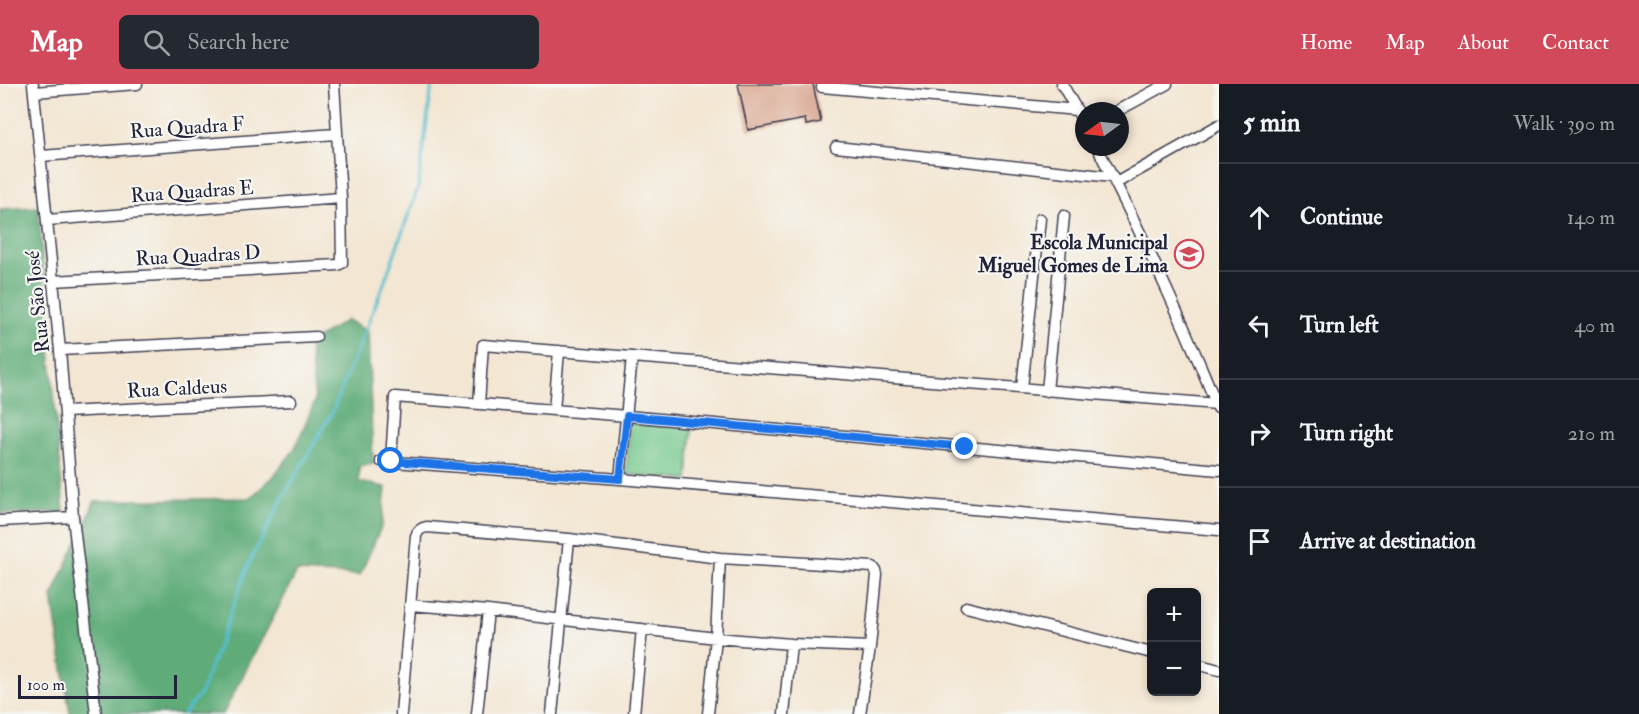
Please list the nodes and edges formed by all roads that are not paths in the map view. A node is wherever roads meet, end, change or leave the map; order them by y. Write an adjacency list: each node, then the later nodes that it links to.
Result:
1 (137, 84): 6 (street)
2 (334, 84): 11 (street)
3 (1062, 84): 8 (street)
4 (1167, 84): 7 (street)
5 (822, 87): 9 (street)
6 (34, 88): 13 (street, Rua São José)
7 (1129, 105)
8 (1075, 107)
9 (1075, 110)
10 (1219, 125): 15 (street)
11 (336, 134): 13 (street, Rua Quadra F); 16 (street)
12 (836, 147): 15 (street)
13 (41, 156): 19 (street, Rua São José)
14 (1102, 156): 15 (street)
15 (1114, 180): 29 (street)
16 (340, 198): 19 (street, Rua Quadras E); 20 (street, Rua Quadras D)
17 (1064, 216): 26 (street)
18 (1040, 219): 25 (street)
19 (47, 220): 20 (street, Rua São José)
20 (53, 281): 22 (street, Rua São José)
21 (316, 337): 22 (street)
22 (60, 350): 31 (street, Rua São José)
23 (559, 351): 24 (street); 28 (street); 30 (street)
24 (633, 357): 25 (street); 32 (street)
25 (1022, 388): 26 (street)
26 (1047, 390): 29 (street)
27 (291, 401): 31 (street, Rua Caldeus)
28 (479, 404): 30 (street); 34 (street)
29 (1218, 407)
30 (554, 410): 32 (street)
31 (64, 412): 35 (street, Rua São José)
32 (627, 416): 33 (street); 34 (street)
33 (1219, 470)
34 (620, 479): 37 (street)
35 (73, 518): 36 (street); 51 (street, Rua São José)
36 (0, 521)
37 (1219, 530)
38 (569, 539): 39 (street); 40 (street); 43 (street)
39 (720, 558): 45 (street); 47 (street)
40 (410, 605): 42 (street); 52 (street)
41 (966, 607): 48 (street)
42 (488, 611): 43 (street); 53 (street)
43 (560, 620): 44 (street); 54 (street)
44 (642, 629): 45 (street); 55 (street)
45 (716, 638): 46 (street); 56 (street)
46 (791, 644): 47 (street); 57 (street)
47 (870, 648): 58 (street)
48 (1147, 652)
49 (1201, 665): 50 (street)
50 (1219, 670)
51 (96, 714)
52 (401, 714)
53 (477, 714)
54 (552, 714)
55 (634, 714)
56 (708, 714)
57 (784, 714)
58 (860, 714)

